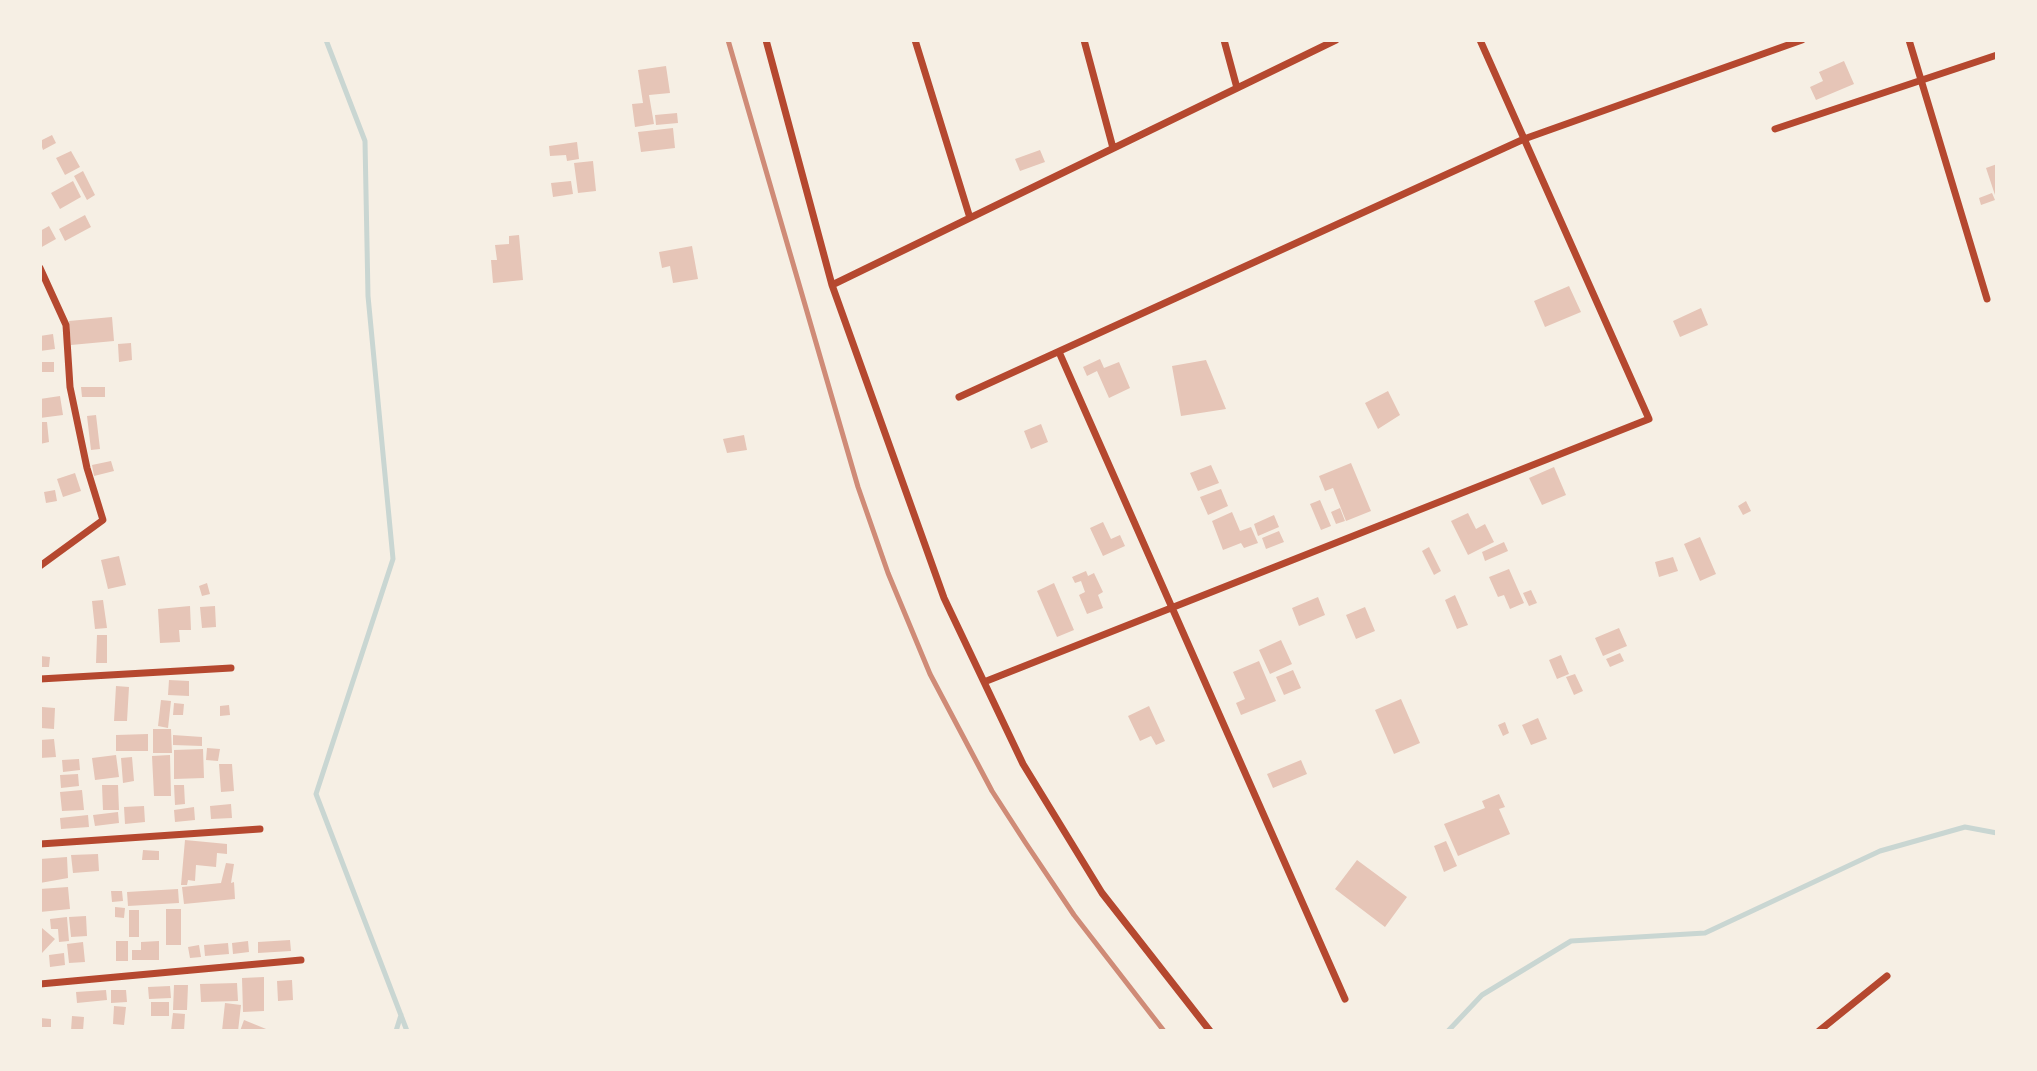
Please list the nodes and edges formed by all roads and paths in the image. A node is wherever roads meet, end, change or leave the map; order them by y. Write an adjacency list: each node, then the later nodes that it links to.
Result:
1 (766, 40): 17 (street)
2 (915, 40): 15 (street)
3 (1084, 40): 14 (street)
4 (1224, 40): 11 (street)
5 (1336, 40): 11 (street)
6 (1480, 40): 13 (street)
7 (1802, 40): 13 (street)
8 (1909, 40): 10 (street)
9 (1997, 55): 10 (street)
10 (1921, 80): 12 (street); 18 (street)
11 (1237, 88): 14 (street)
12 (1775, 129)
13 (1524, 139): 19 (street); 22 (street)
14 (1113, 148): 15 (street)
15 (970, 218): 17 (street)
16 (40, 268): 21 (street)
17 (832, 285): 25 (street)
18 (1987, 299)
19 (1059, 352): 20 (street); 22 (street)
20 (959, 397)
21 (40, 566)
22 (1172, 607): 25 (street); 31 (street)
23 (231, 668): 24 (street)
24 (40, 679)
25 (984, 682): 32 (street)
26 (260, 829): 27 (street)
27 (40, 844)
28 (301, 960): 30 (street)
29 (1887, 976): 33 (street)
30 (40, 984)
31 (1345, 999)
32 (1210, 1031)
33 (1819, 1031)

